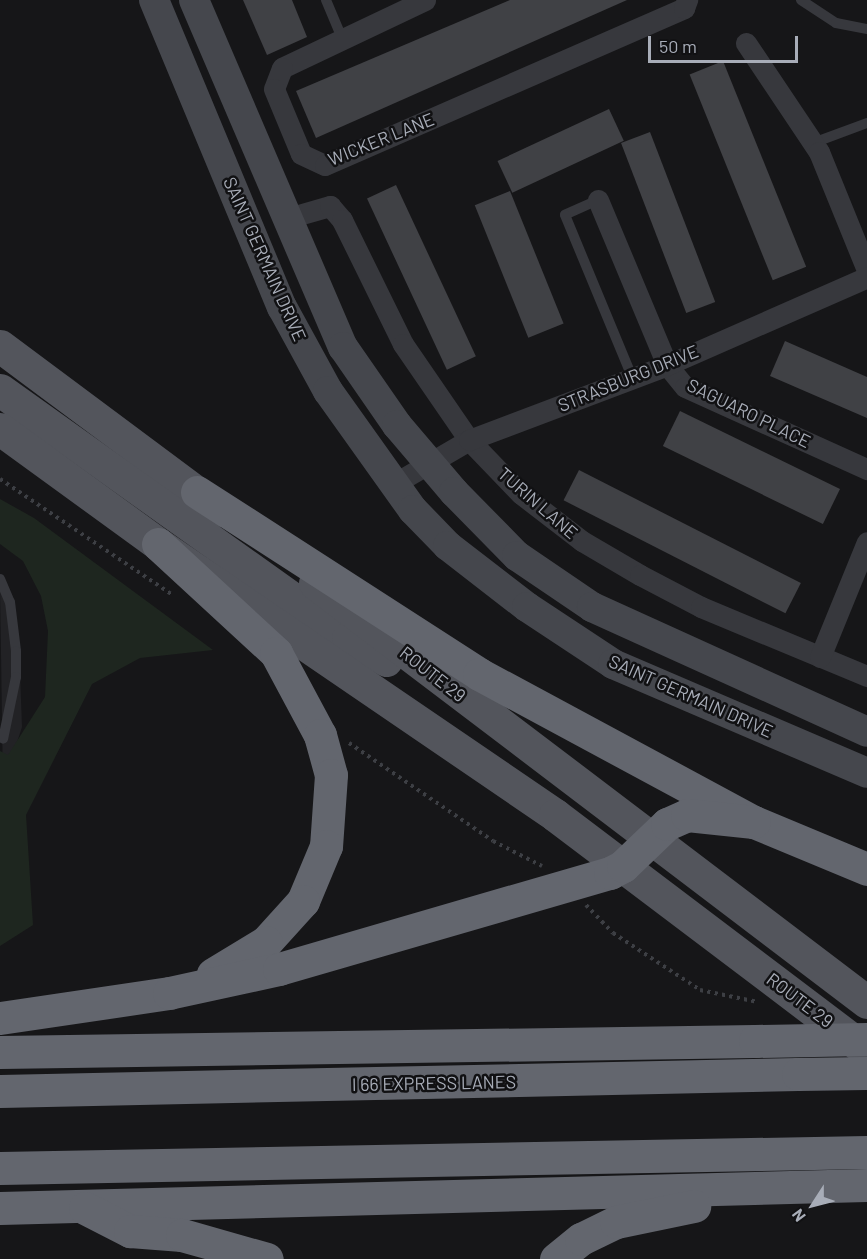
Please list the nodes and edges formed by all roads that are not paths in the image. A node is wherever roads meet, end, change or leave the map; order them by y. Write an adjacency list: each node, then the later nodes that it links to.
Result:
1 (154, 0): 24 (street, SAINT GERMAIN DRIVE)
2 (194, 0): 13 (street, SAINT GERMAIN DRIVE)
3 (326, 0): 8 (lane)
4 (425, 0): 8 (street, WICKER LANE)
5 (687, 0): 8 (street, WICKER LANE)
6 (801, 0): 7 (lane)
7 (867, 28)
8 (342, 38)
9 (746, 43): 11 (street)
10 (867, 123): 11 (lane)
11 (813, 143): 14 (street)
12 (598, 200): 17 (street, SAGUARO PLACE); 18 (lane)
13 (288, 218): 21 (street, TURIN LANE); 22 (street, SAINT GERMAIN DRIVE)
14 (867, 270)
15 (867, 277): 17 (street, STRASBURG DRIVE)
16 (0, 346): 25 (main road, ROUTE 29)
17 (667, 364): 18 (street, STRASBURG DRIVE); 23 (street, SAGUARO PLACE)
18 (632, 378): 21 (street, STRASBURG DRIVE)
19 (0, 390): 31 (main road)
20 (0, 429): 27 (main road, ROUTE 29)
21 (469, 440): 22 (street, STRASBURG DRIVE); 29 (street, TURIN LANE)
22 (427, 462): 24 (street, STRASBURG DRIVE); 32 (street, SAINT GERMAIN DRIVE)
23 (867, 469)
24 (392, 485): 34 (street, SAINT GERMAIN DRIVE)
25 (197, 492): 31 (main road, ROUTE 29); 35 (highway)
26 (867, 542): 29 (street)
27 (158, 543): 37 (main road, ROUTE 29); 39 (highway)
28 (0, 579): 33 (lane)
29 (820, 657): 30 (street, TURIN LANE)
30 (867, 676)
31 (504, 729): 36 (main road, ROUTE 29)
32 (867, 732)
33 (3, 740)
34 (867, 773)
35 (754, 822): 36 (highway); 38 (highway)
36 (650, 840): 37 (highway); 40 (main road, ROUTE 29)
37 (623, 866): 39 (highway); 43 (main road, ROUTE 29)
38 (867, 869)
39 (169, 993): 41 (highway)
40 (867, 1002)
41 (0, 1018)
42 (867, 1039): 44 (highway, bridge)
43 (867, 1051)
44 (0, 1052)
45 (867, 1073): 46 (highway, I 66 EXPRESS LANES, bridge)
46 (0, 1091)
47 (867, 1152): 48 (highway)
48 (0, 1168)
49 (858, 1185): 50 (highway); 53 (highway)
50 (83, 1207): 51 (highway); 52 (highway)
51 (0, 1208)
52 (267, 1259)
53 (556, 1259)

